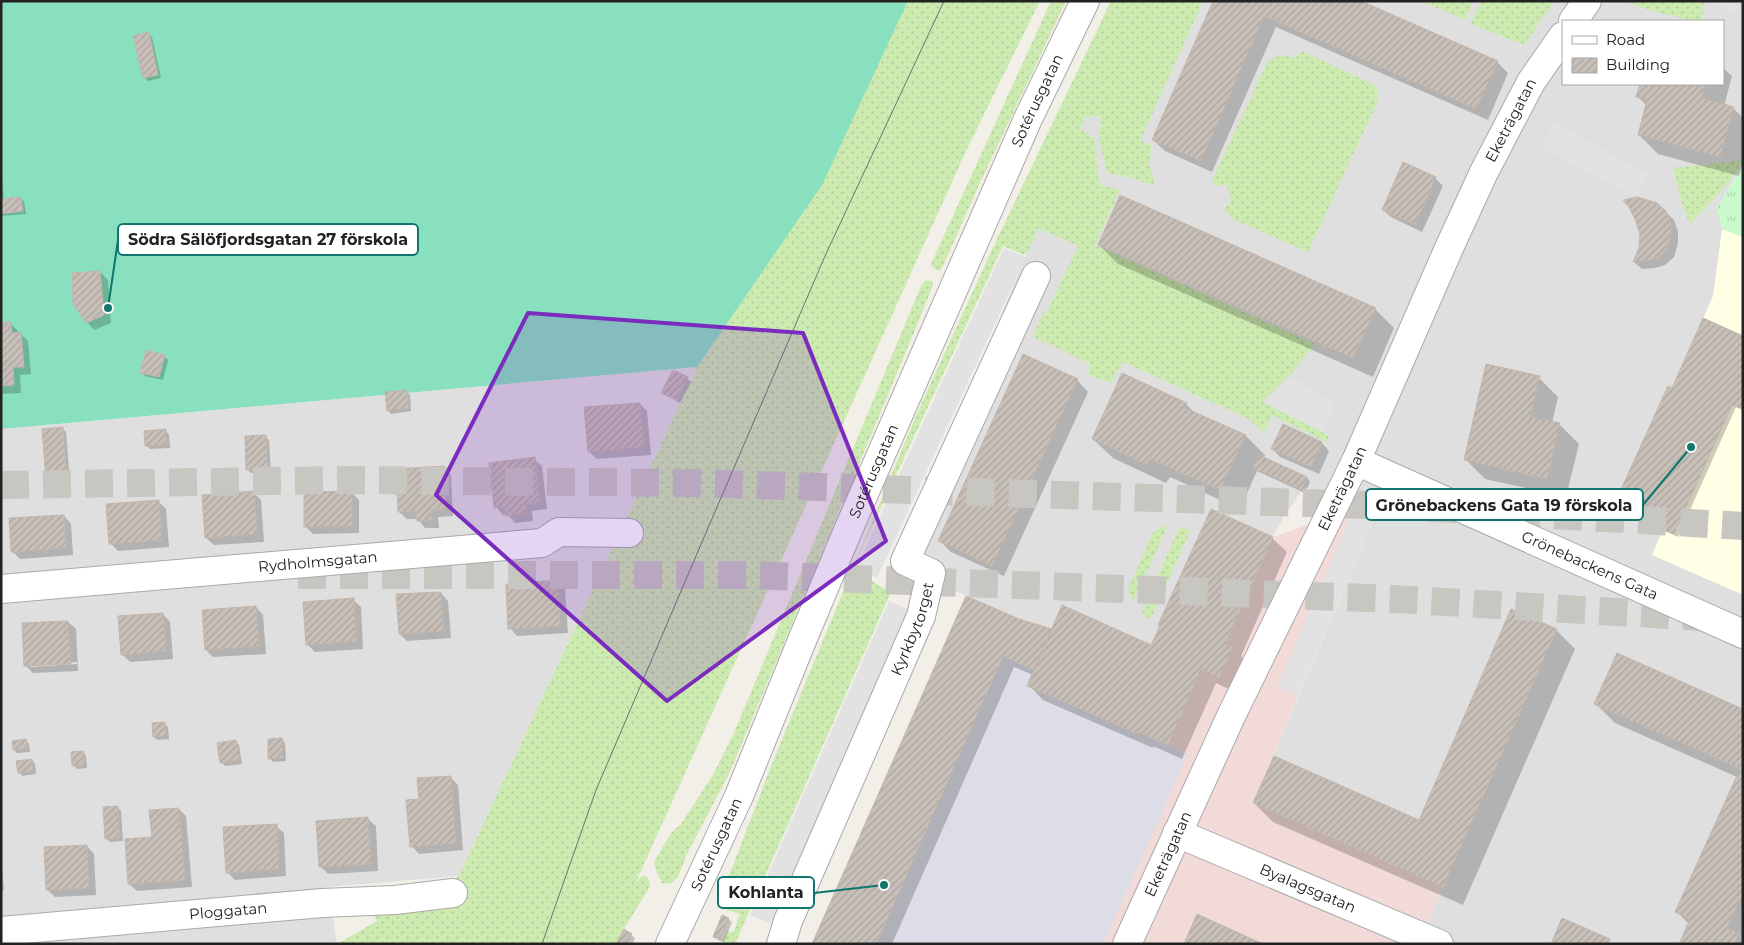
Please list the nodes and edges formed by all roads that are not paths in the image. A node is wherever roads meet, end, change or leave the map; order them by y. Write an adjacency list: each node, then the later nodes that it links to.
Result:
1 (1085, 1): 13 (street, Sotérusgatan)
2 (1588, 1): 3 (street)
3 (1574, 20)
4 (1562, 37): 6 (street, Eketrägatan)
5 (1036, 276): 14 (street, Kyrkbytorget)
6 (1356, 461): 9 (street, Grönebackens Gata); 10 (street, Eketrägatan)
7 (629, 533): 8 (street, Rydholmsgatan)
8 (1, 590)
9 (1743, 634)
10 (1177, 833): 15 (street, Eketrägatan); 16 (street, Byalagsgatan)
11 (453, 893): 12 (street, Ploggatan)
12 (1, 931)
13 (670, 944)
14 (781, 944)
15 (1127, 944)
16 (1439, 944)

